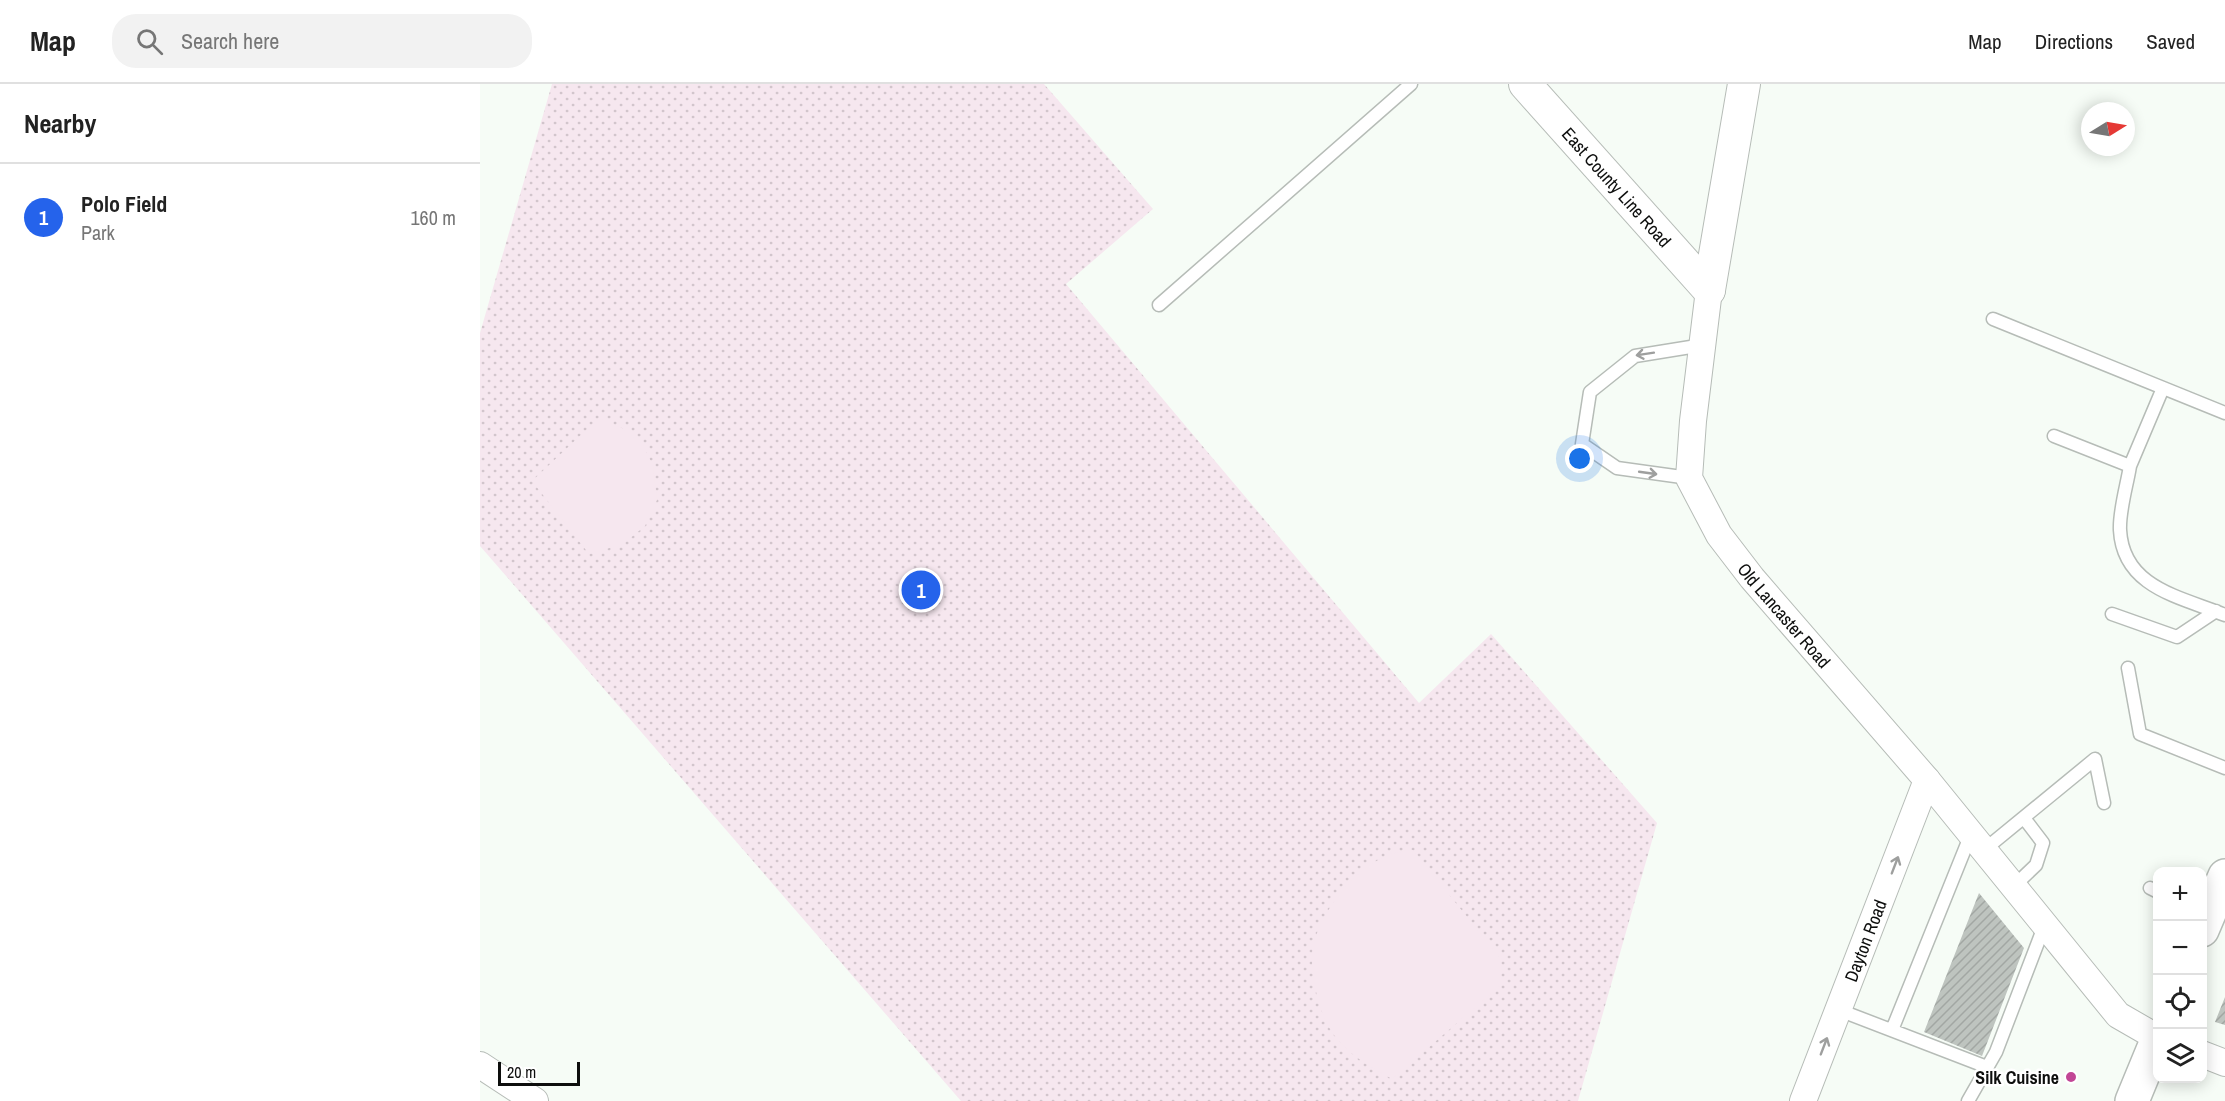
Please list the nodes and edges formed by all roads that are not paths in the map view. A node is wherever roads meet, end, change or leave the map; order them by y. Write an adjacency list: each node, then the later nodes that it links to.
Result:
1 (1411, 84): 5 (lane)
2 (1525, 84): 4 (street, East County Line Road)
3 (1744, 84): 4 (street)
4 (1709, 290): 7 (street)
5 (1159, 304)
6 (1993, 319): 8 (lane)
7 (1703, 345): 12 (street); 12 (lane, one-way to 12)
8 (2163, 388): 9 (lane); 11 (lane)
9 (2225, 413)
10 (2054, 436): 11 (lane)
11 (2130, 466): 13 (lane)
12 (1689, 478): 17 (street, Old Lancaster Road)
13 (2220, 613): 14 (lane)
14 (2112, 614)
15 (2128, 668): 16 (lane)
16 (2225, 768)
17 (1928, 780): 20 (street, Old Lancaster Road); 25 (street, Dayton Road, one-way to 17)
18 (2103, 803): 19 (lane)
19 (2024, 818): 20 (lane); 22 (lane)
20 (1978, 842): 22 (street, Old Lancaster Road); 26 (lane)
21 (2225, 876): 23 (highway)
22 (2014, 886): 24 (street, Old Lancaster Road)
23 (2207, 914)
24 (2045, 924): 27 (street, Old Lancaster Road); 32 (lane)
25 (1839, 1010): 26 (lane); 34 (street, Dayton Road, one-way to 25)
26 (1892, 1030): 32 (lane)
27 (2153, 1036)
28 (2153, 1048): 36 (highway)
29 (2207, 1056): 30 (street)
30 (2225, 1063)
31 (480, 1065): 33 (street)
32 (1987, 1067): 35 (lane)
33 (535, 1101)
34 (1803, 1101)
35 (1968, 1101)
36 (2132, 1101)

